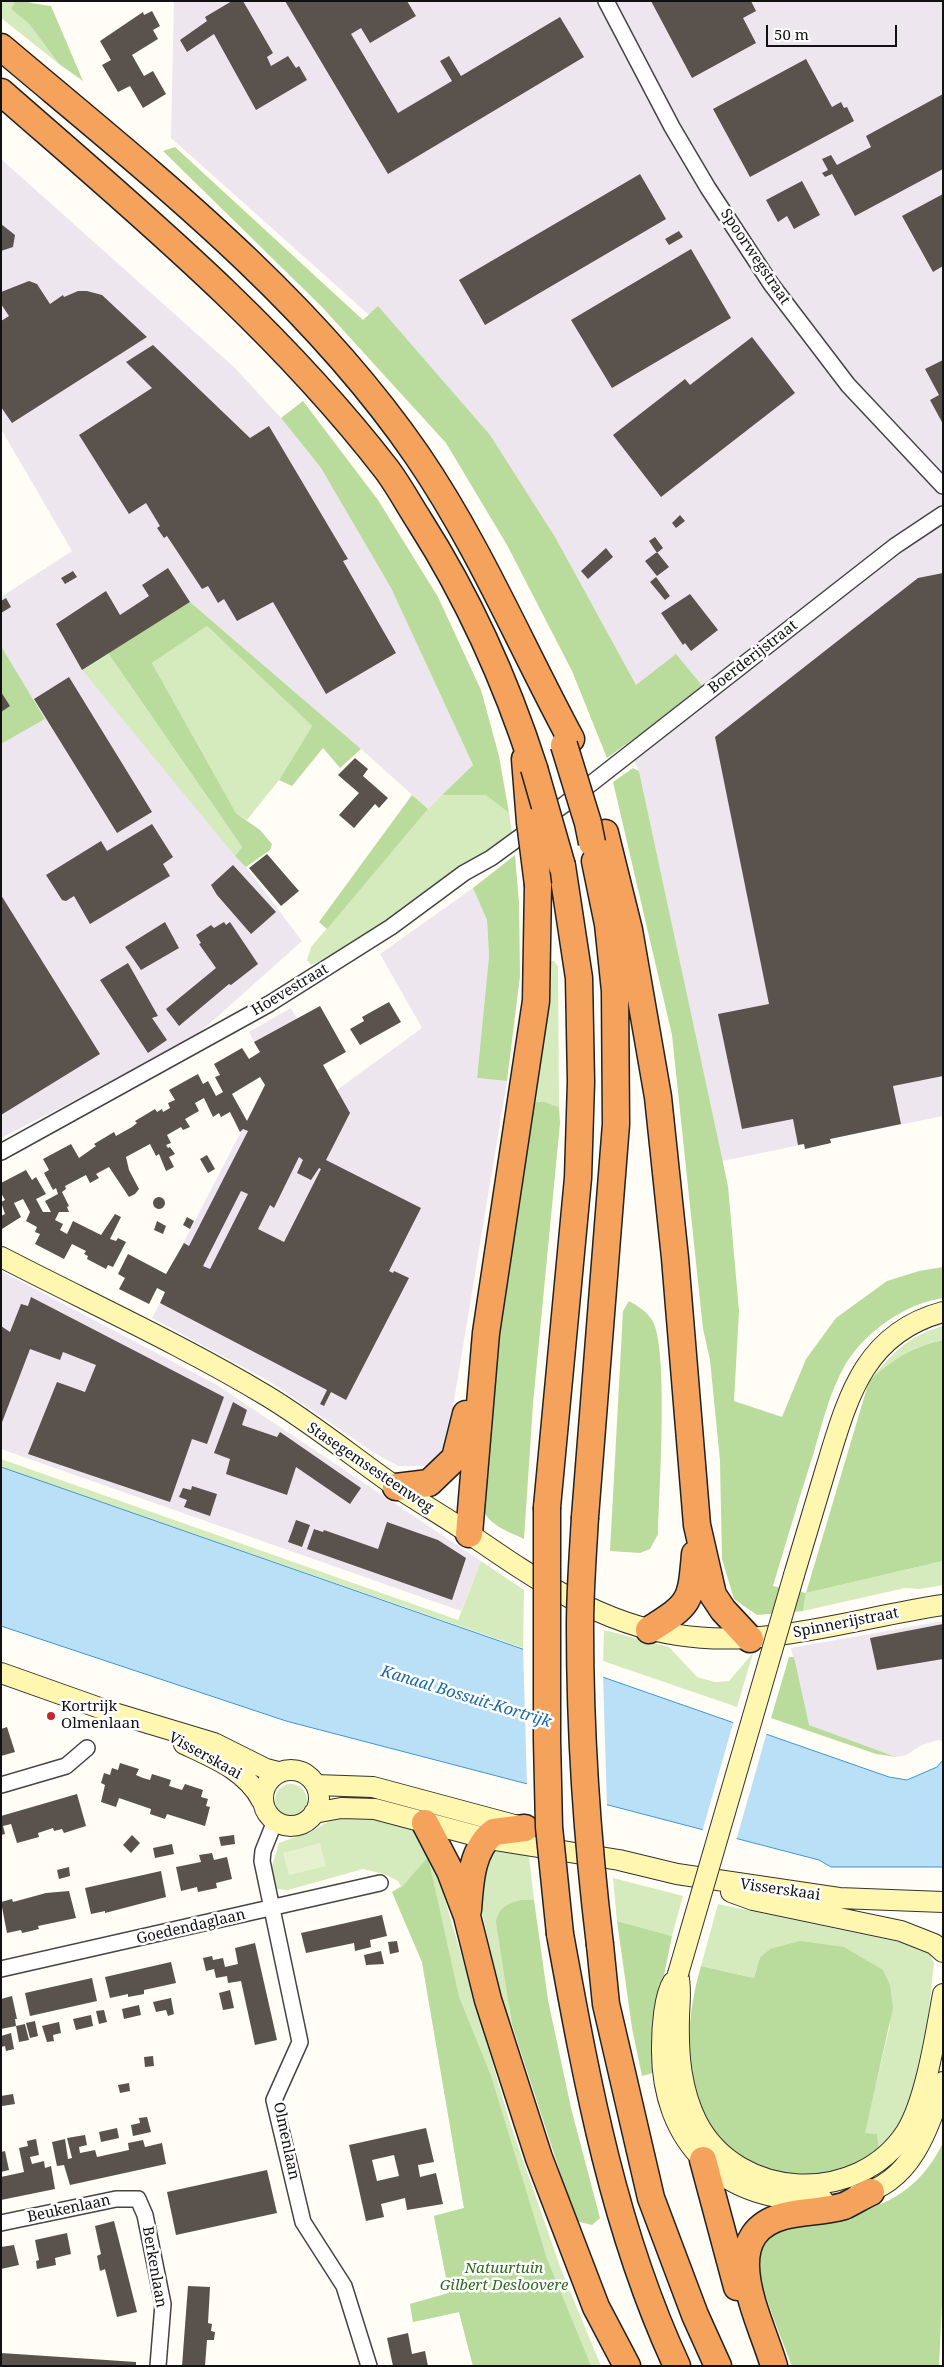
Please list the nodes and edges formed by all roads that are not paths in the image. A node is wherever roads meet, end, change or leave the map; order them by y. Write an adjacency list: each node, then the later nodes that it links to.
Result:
1 (606, 1): 4 (street, Spoorwegstraat)
2 (1, 47): 8 (highway)
3 (1, 92): 6 (highway)
4 (943, 486)
5 (943, 514): 7 (street, Boerderijstraat)
6 (530, 771): 12 (highway, bridge); 50 (highway, bridge)
7 (565, 804): 9 (street, Hoevestraat)
8 (599, 838): 14 (highway); 51 (highway, bridge)
9 (1, 1152)
10 (1, 1257): 13 (street, Stasegemsesteenweg)
11 (943, 1312): 39 (street, bridge)
12 (486, 1333): 13 (highway); 15 (highway)
13 (396, 1487): 15 (street, Stasegemsesteenweg)
14 (697, 1525): 17 (highway); 18 (highway)
15 (469, 1534): 17 (street, Stasegemsesteenweg)
16 (943, 1605): 18 (street, Spinnerijstraat)
17 (649, 1630): 18 (street, Stasegemsesteenweg)
18 (750, 1639)
19 (1, 1673): 20 (street, Visserskaai)
20 (138, 1721): 22 (street, Visserskaai); 25 (street, Visserskaai)
21 (87, 1748): 24 (street)
22 (278, 1772): 23 (street); 25 (street)
23 (316, 1784): 26 (street); 29 (street, Visserskaai)
24 (1, 1785)
25 (262, 1801): 27 (street)
26 (314, 1813): 27 (street); 28 (street, Visserskaai)
27 (275, 1822): 35 (street, Olmenlaan)
28 (425, 1824): 30 (street, Visserskaai); 36 (highway)
29 (525, 1828): 30 (highway); 31 (street, Visserskaai)
30 (488, 1839): 31 (street, Visserskaai); 36 (highway)
31 (619, 1860): 32 (street, Visserskaai)
32 (677, 1874): 34 (street, Visserskaai); 37 (street)
33 (380, 1883): 35 (street, Goedendaglaan)
34 (943, 1902)
35 (271, 1909): 38 (street, Goedendaglaan); 48 (street, Olmenlaan)
36 (467, 1916): 49 (highway)
37 (943, 1952)
38 (1, 1969)
39 (678, 1974): 42 (street); 43 (street)
40 (943, 1994): 42 (street)
41 (943, 2082): 44 (street)
42 (690, 2106): 43 (street)
43 (703, 2160): 44 (street); 52 (highway)
44 (871, 2192): 53 (highway)
45 (138, 2199): 46 (street, Beukenlaan); 47 (street, Berkenlaan)
46 (1, 2223)
47 (158, 2366)
48 (369, 2366)
49 (627, 2366)
50 (677, 2366)
51 (718, 2366)
52 (766, 2366)
53 (774, 2366)

